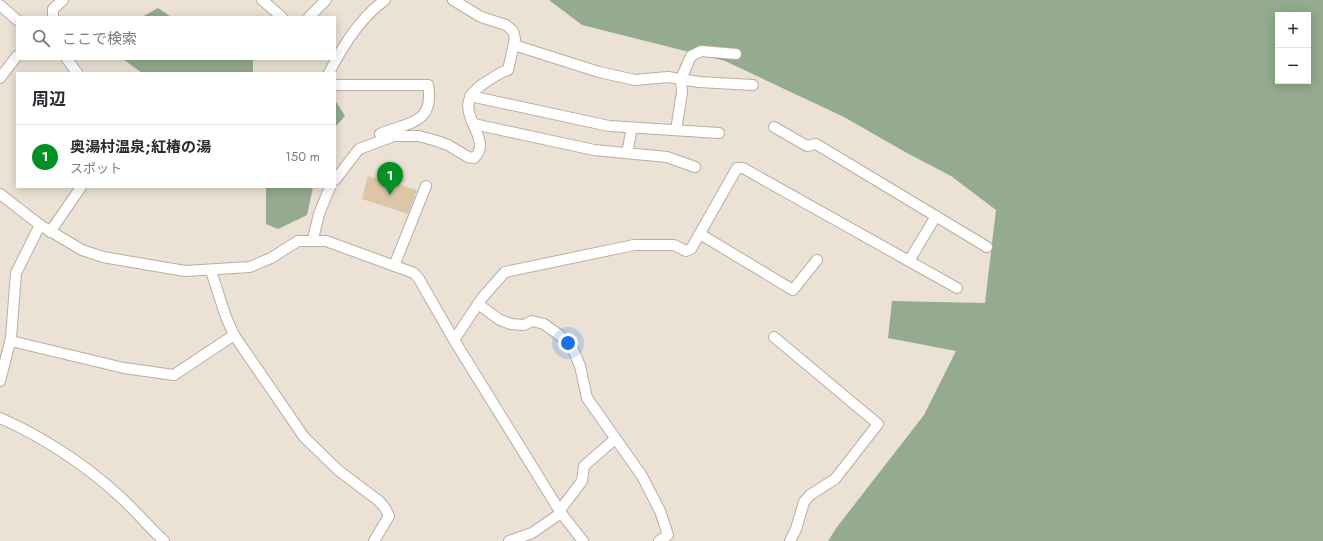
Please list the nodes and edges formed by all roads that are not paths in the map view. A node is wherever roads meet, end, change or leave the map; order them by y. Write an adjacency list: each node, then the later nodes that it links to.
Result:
1 (63, 0): 7 (street)
2 (262, 0): 8 (street)
3 (326, 0): 9 (street)
4 (385, 0): 14 (street)
5 (453, 0): 11 (street)
6 (0, 5): 10 (street)
7 (53, 16)
8 (281, 16)
9 (310, 16)
10 (16, 19)
11 (514, 45): 22 (street); 25 (street)
12 (736, 54): 22 (street)
13 (16, 57): 21 (street)
14 (336, 59)
15 (68, 60): 18 (street)
16 (336, 60): 19 (street)
17 (336, 60): 20 (street)
18 (76, 72)
19 (330, 72)
20 (335, 72)
21 (0, 78)
22 (681, 79): 24 (street); 29 (street)
23 (336, 85): 31 (street)
24 (753, 85)
25 (470, 96): 26 (street); 28 (street)
26 (474, 124): 31 (street); 32 (street)
27 (774, 127): 39 (street)
28 (632, 128): 29 (street); 32 (street)
29 (676, 130): 30 (street)
30 (719, 132)
31 (358, 149): 34 (street)
32 (627, 153): 33 (street)
33 (695, 167)
34 (336, 179)
35 (426, 186): 47 (street)
36 (80, 188): 41 (street)
37 (330, 188): 43 (street)
38 (0, 194): 40 (street)
39 (936, 216): 44 (street); 46 (street)
40 (40, 225): 41 (street); 54 (street)
41 (50, 232): 48 (street)
42 (700, 234): 45 (street); 46 (street); 50 (street)
43 (313, 239): 47 (street); 48 (street)
44 (987, 246)
45 (817, 260)
46 (909, 261): 49 (street)
47 (394, 266): 53 (street)
48 (211, 271): 51 (street)
49 (957, 288)
50 (478, 304): 53 (street); 57 (street)
51 (234, 335): 54 (street); 60 (street)
52 (774, 337): 64 (street)
53 (454, 340): 58 (street)
54 (11, 341): 55 (street)
55 (0, 381)
56 (0, 418): 59 (street)
57 (615, 439): 58 (street); 63 (street)
58 (561, 511): 61 (street); 62 (street)
59 (164, 541)
60 (374, 541)
61 (509, 541)
62 (583, 541)
63 (659, 541)
64 (790, 541)

